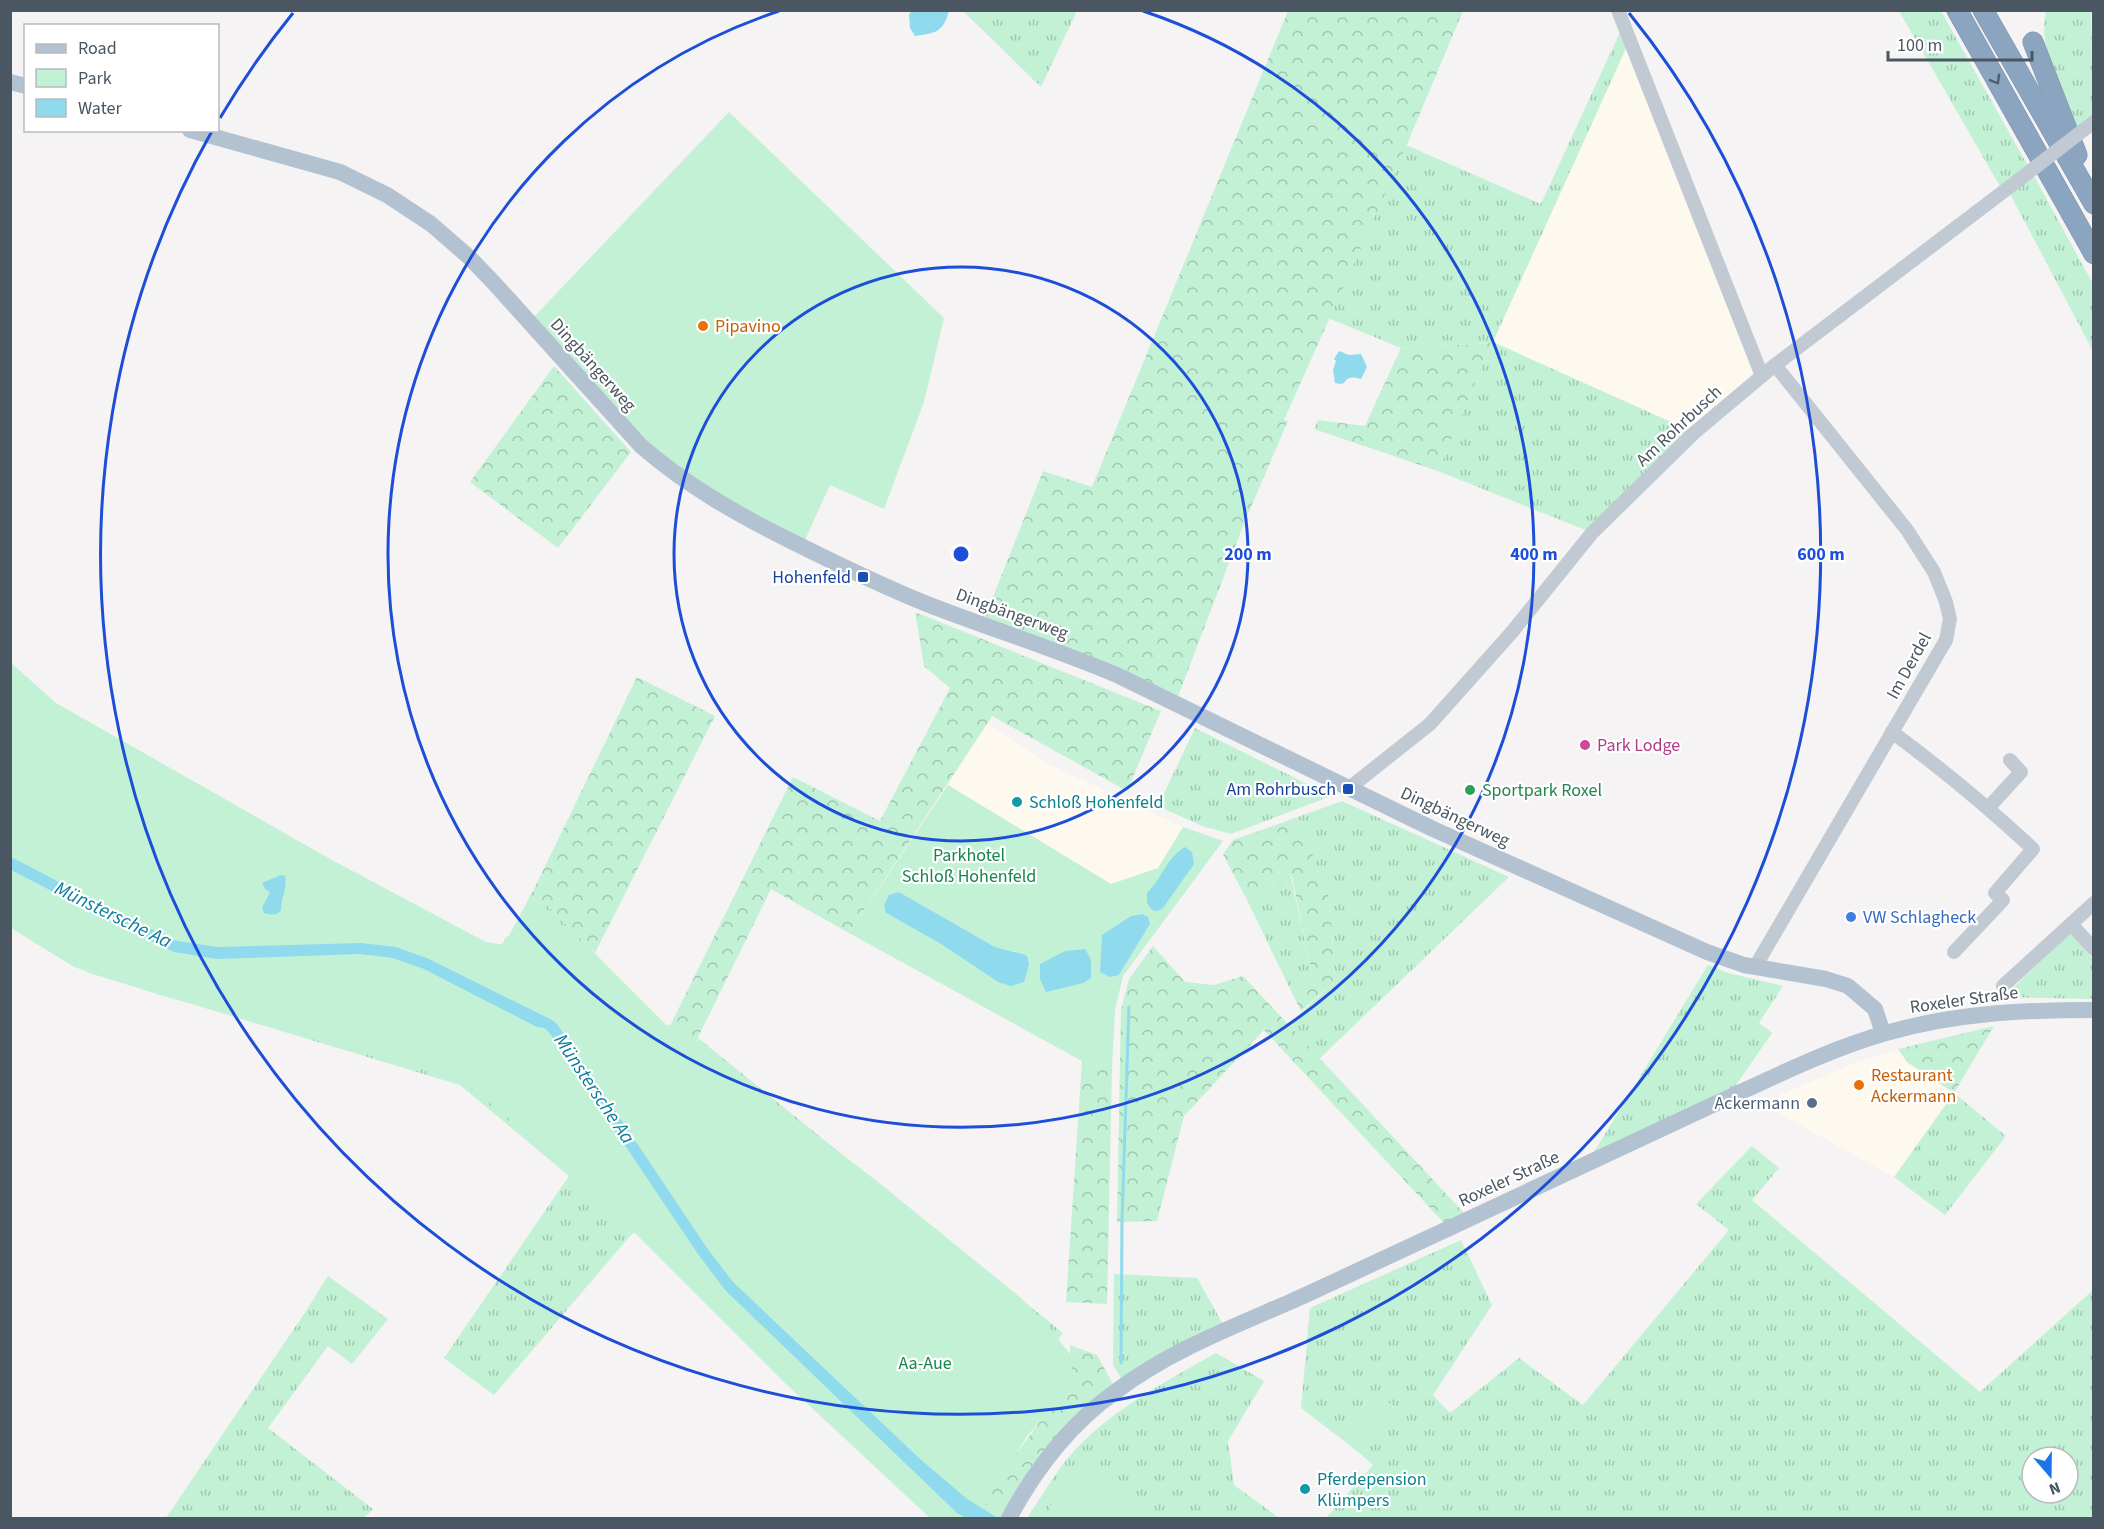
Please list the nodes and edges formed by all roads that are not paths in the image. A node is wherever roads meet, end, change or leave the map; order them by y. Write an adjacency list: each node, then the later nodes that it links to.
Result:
1 (1618, 10): 11 (street)
2 (1957, 10): 9 (highway, one-way to 9)
3 (1983, 10): 8 (highway)
4 (2033, 42): 7 (highway)
5 (2094, 122): 10 (street, Am Rohrbusch, bridge)
6 (196, 132): 14 (main road, Dingbängerweg)
7 (2094, 197)
8 (2094, 204)
9 (2094, 254)
10 (1775, 365): 11 (street, Am Rohrbusch); 12 (street, Im Derdel)
11 (1762, 376): 14 (street, Am Rohrbusch)
12 (1892, 732): 15 (street); 20 (street, Im Derdel)
13 (2010, 760): 15 (street)
14 (1348, 789): 20 (main road, Dingbängerweg)
15 (1989, 807): 19 (street)
16 (2094, 903): 17 (street)
17 (2071, 924): 18 (street); 21 (street)
18 (2094, 949)
19 (1954, 952)
20 (1755, 967): 23 (main road, Dingbängerweg)
21 (2003, 986)
22 (2094, 1010): 23 (main road, Roxeler Straße)
23 (1883, 1033): 24 (main road, Roxeler Straße)
24 (1011, 1516)

